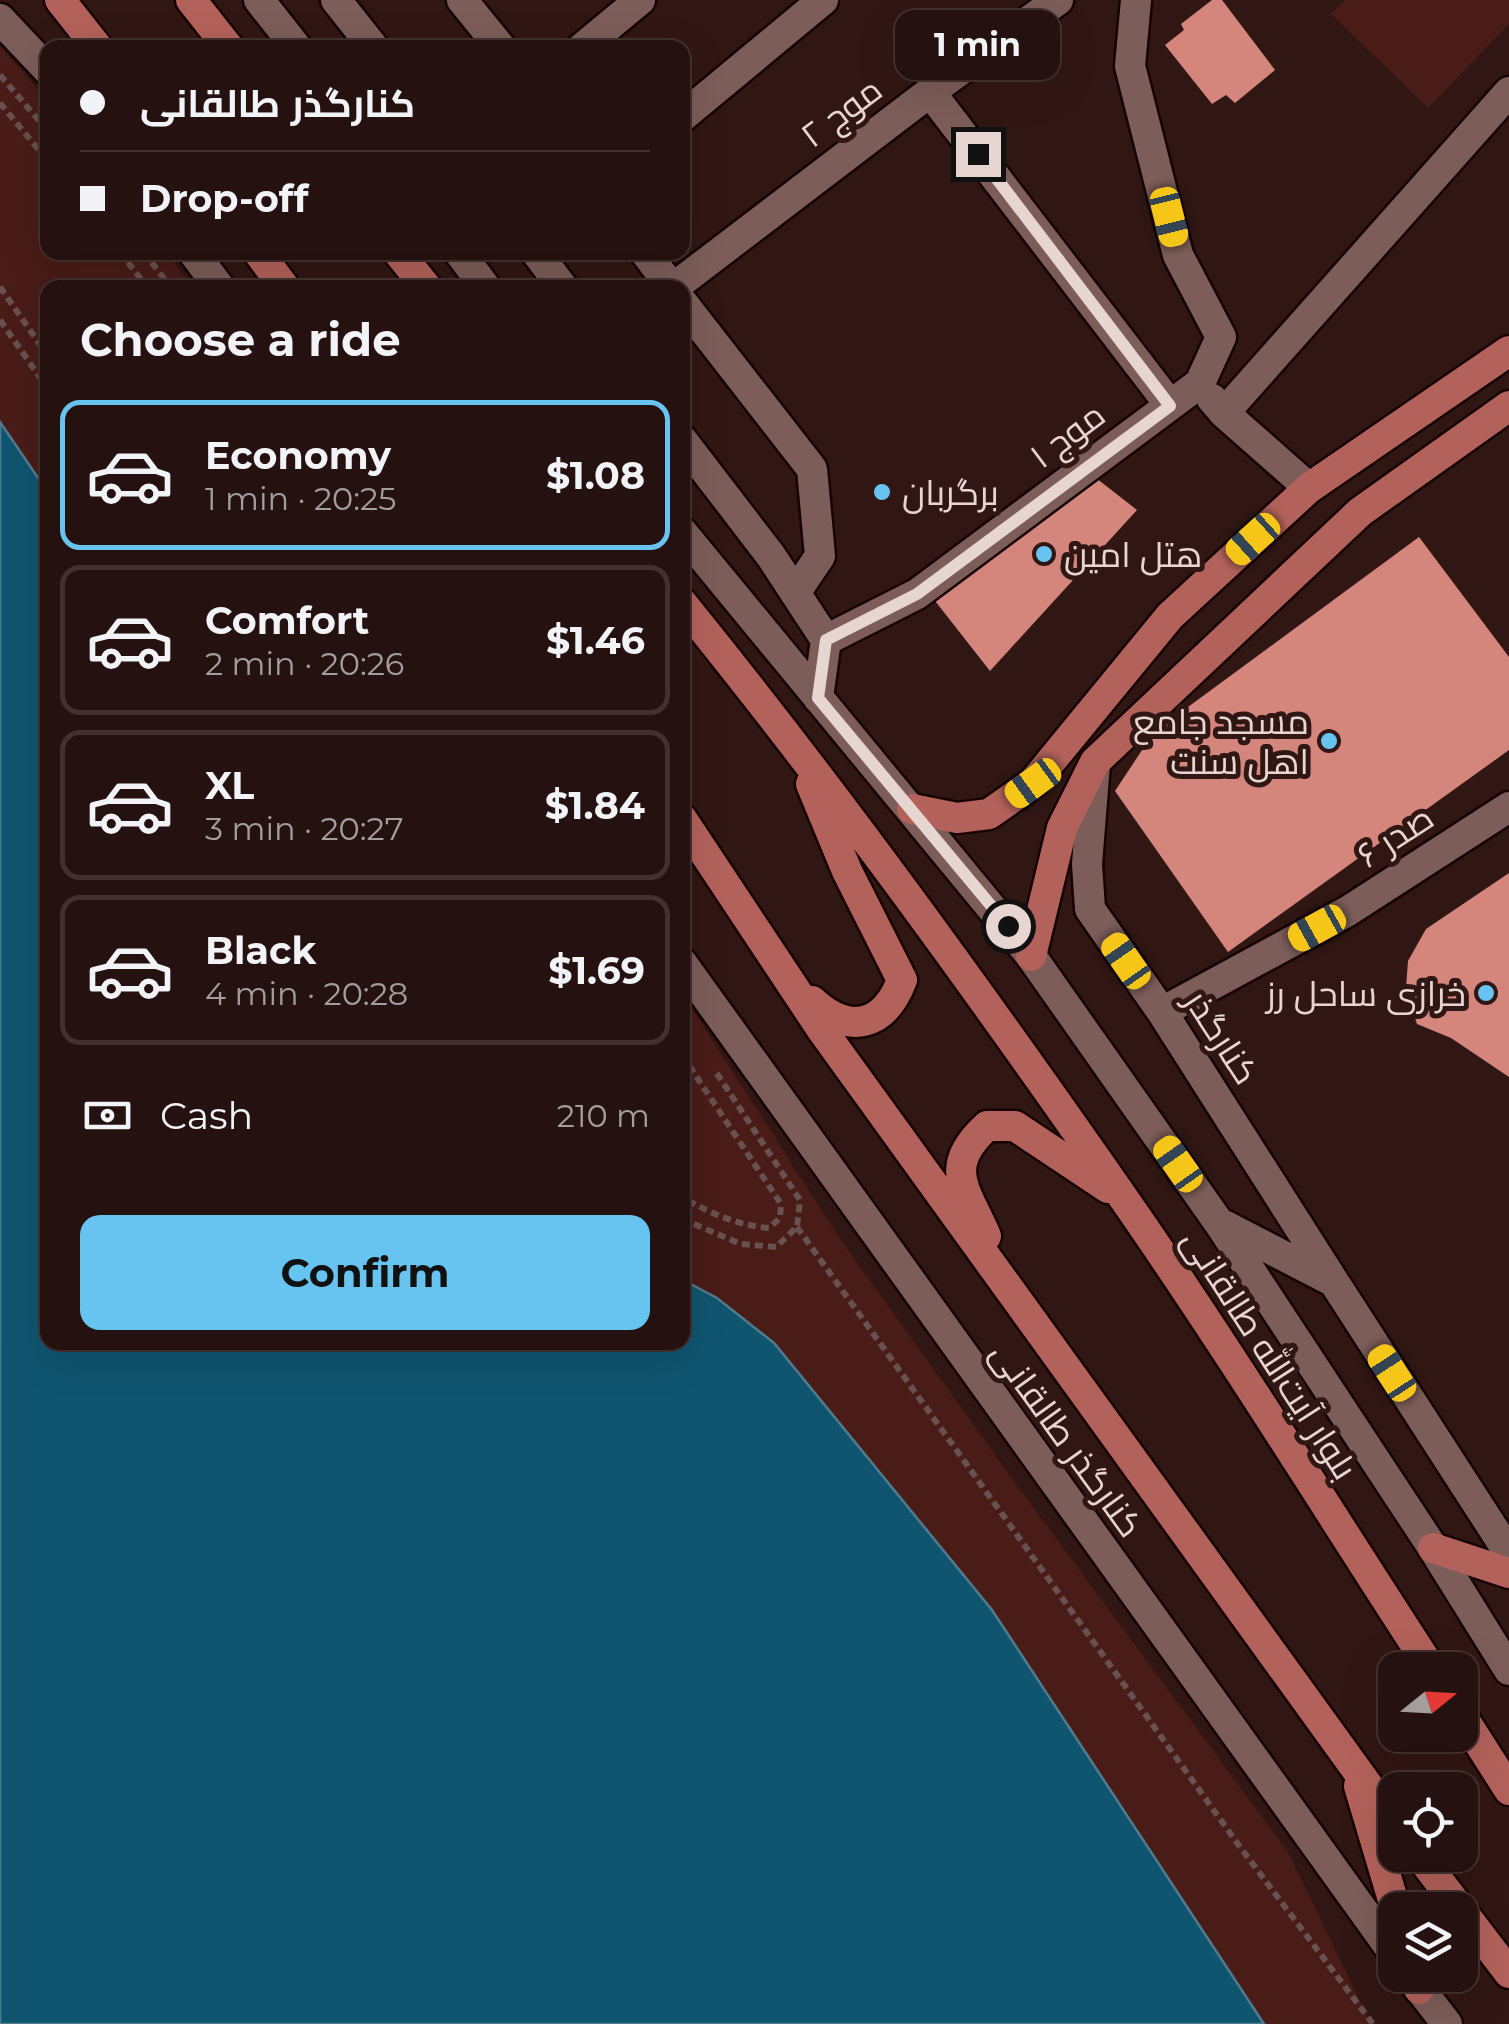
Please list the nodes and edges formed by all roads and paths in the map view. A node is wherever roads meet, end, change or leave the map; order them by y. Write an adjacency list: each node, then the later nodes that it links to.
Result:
1 (60, 0): 11 (main road)
2 (190, 0): 12 (main road)
3 (259, 0): 13 (street)
4 (336, 0): 14 (street)
5 (462, 0): 15 (street)
6 (640, 0): 16 (street)
7 (823, 0): 22 (street)
8 (1058, 0): 19 (street, موج ۲)
9 (1136, 0): 38 (street)
10 (0, 19): 17 (street)
11 (92, 40)
12 (223, 40)
13 (291, 40)
14 (368, 40)
15 (494, 40)
16 (592, 40)
17 (40, 62)
18 (0, 75): 23 (path)
19 (930, 92): 31 (street, موج ۲); 39 (street)
20 (1509, 92): 41 (street)
21 (0, 103): 24 (path)
22 (690, 109)
23 (40, 122)
24 (40, 151)
25 (126, 260): 28 (path)
26 (257, 260): 29 (main road)
27 (404, 260): 30 (main road)
28 (142, 280)
29 (277, 280)
30 (421, 280)
31 (683, 280)
32 (0, 287): 35 (path)
33 (690, 312): 45 (street)
34 (0, 320): 37 (path)
35 (40, 344)
36 (1509, 351): 43 (main road)
37 (40, 378)
38 (1200, 384): 39 (street, موج ۱); 41 (street)
39 (1170, 406): 47 (street, موج ۱)
40 (1509, 406): 50 (main road)
41 (1224, 413): 43 (street)
42 (690, 451): 45 (street)
43 (1309, 488): 52 (main road)
44 (690, 542): 48 (street)
45 (796, 593): 47 (street)
46 (690, 612): 49 (main road, بلوار آیت‌الله طالقانی)
47 (826, 640): 48 (street)
48 (818, 698): 52 (street)
49 (792, 739): 56 (main road); 60 (main road, بلوار آیت‌الله طالقانی)
50 (1095, 762): 54 (main road); 57 (street, کنارگذر)
51 (1509, 808): 57 (street, صدر ۶)
52 (912, 809): 54 (street)
53 (690, 831): 56 (main road)
54 (1032, 956): 63 (street)
55 (690, 974): 78 (street, کنارگذر طالقانی)
56 (795, 986): 66 (main road)
57 (1162, 1012): 65 (street, کنارگذر)
58 (690, 1068): 61 (path)
59 (715, 1070): 64 (path)
60 (1123, 1198): 66 (main road); 70 (main road, بلوار آیت‌الله طالقانی)
61 (690, 1202)
62 (690, 1222): 64 (path)
63 (1220, 1223): 65 (street, کنارگذر); 67 (street)
64 (797, 1226): 82 (path)
65 (1334, 1282): 68 (street, کنارگذر)
66 (1010, 1290): 73 (main road)
67 (1433, 1548): 69 (main road); 71 (street)
68 (1509, 1554)
69 (1509, 1573)
70 (1420, 1652)
71 (1509, 1670)
72 (1478, 1741): 74 (main road)
73 (1353, 1769): 75 (main road); 77 (main road)
74 (1509, 1790)
75 (1378, 1801)
76 (1432, 1872): 79 (main road)
77 (1391, 1892)
78 (1378, 1931)
79 (1509, 1972)
80 (1416, 1992): 83 (street)
81 (1423, 1992): 84 (street)
82 (1373, 2024)
83 (1420, 2024)
84 (1446, 2024)

